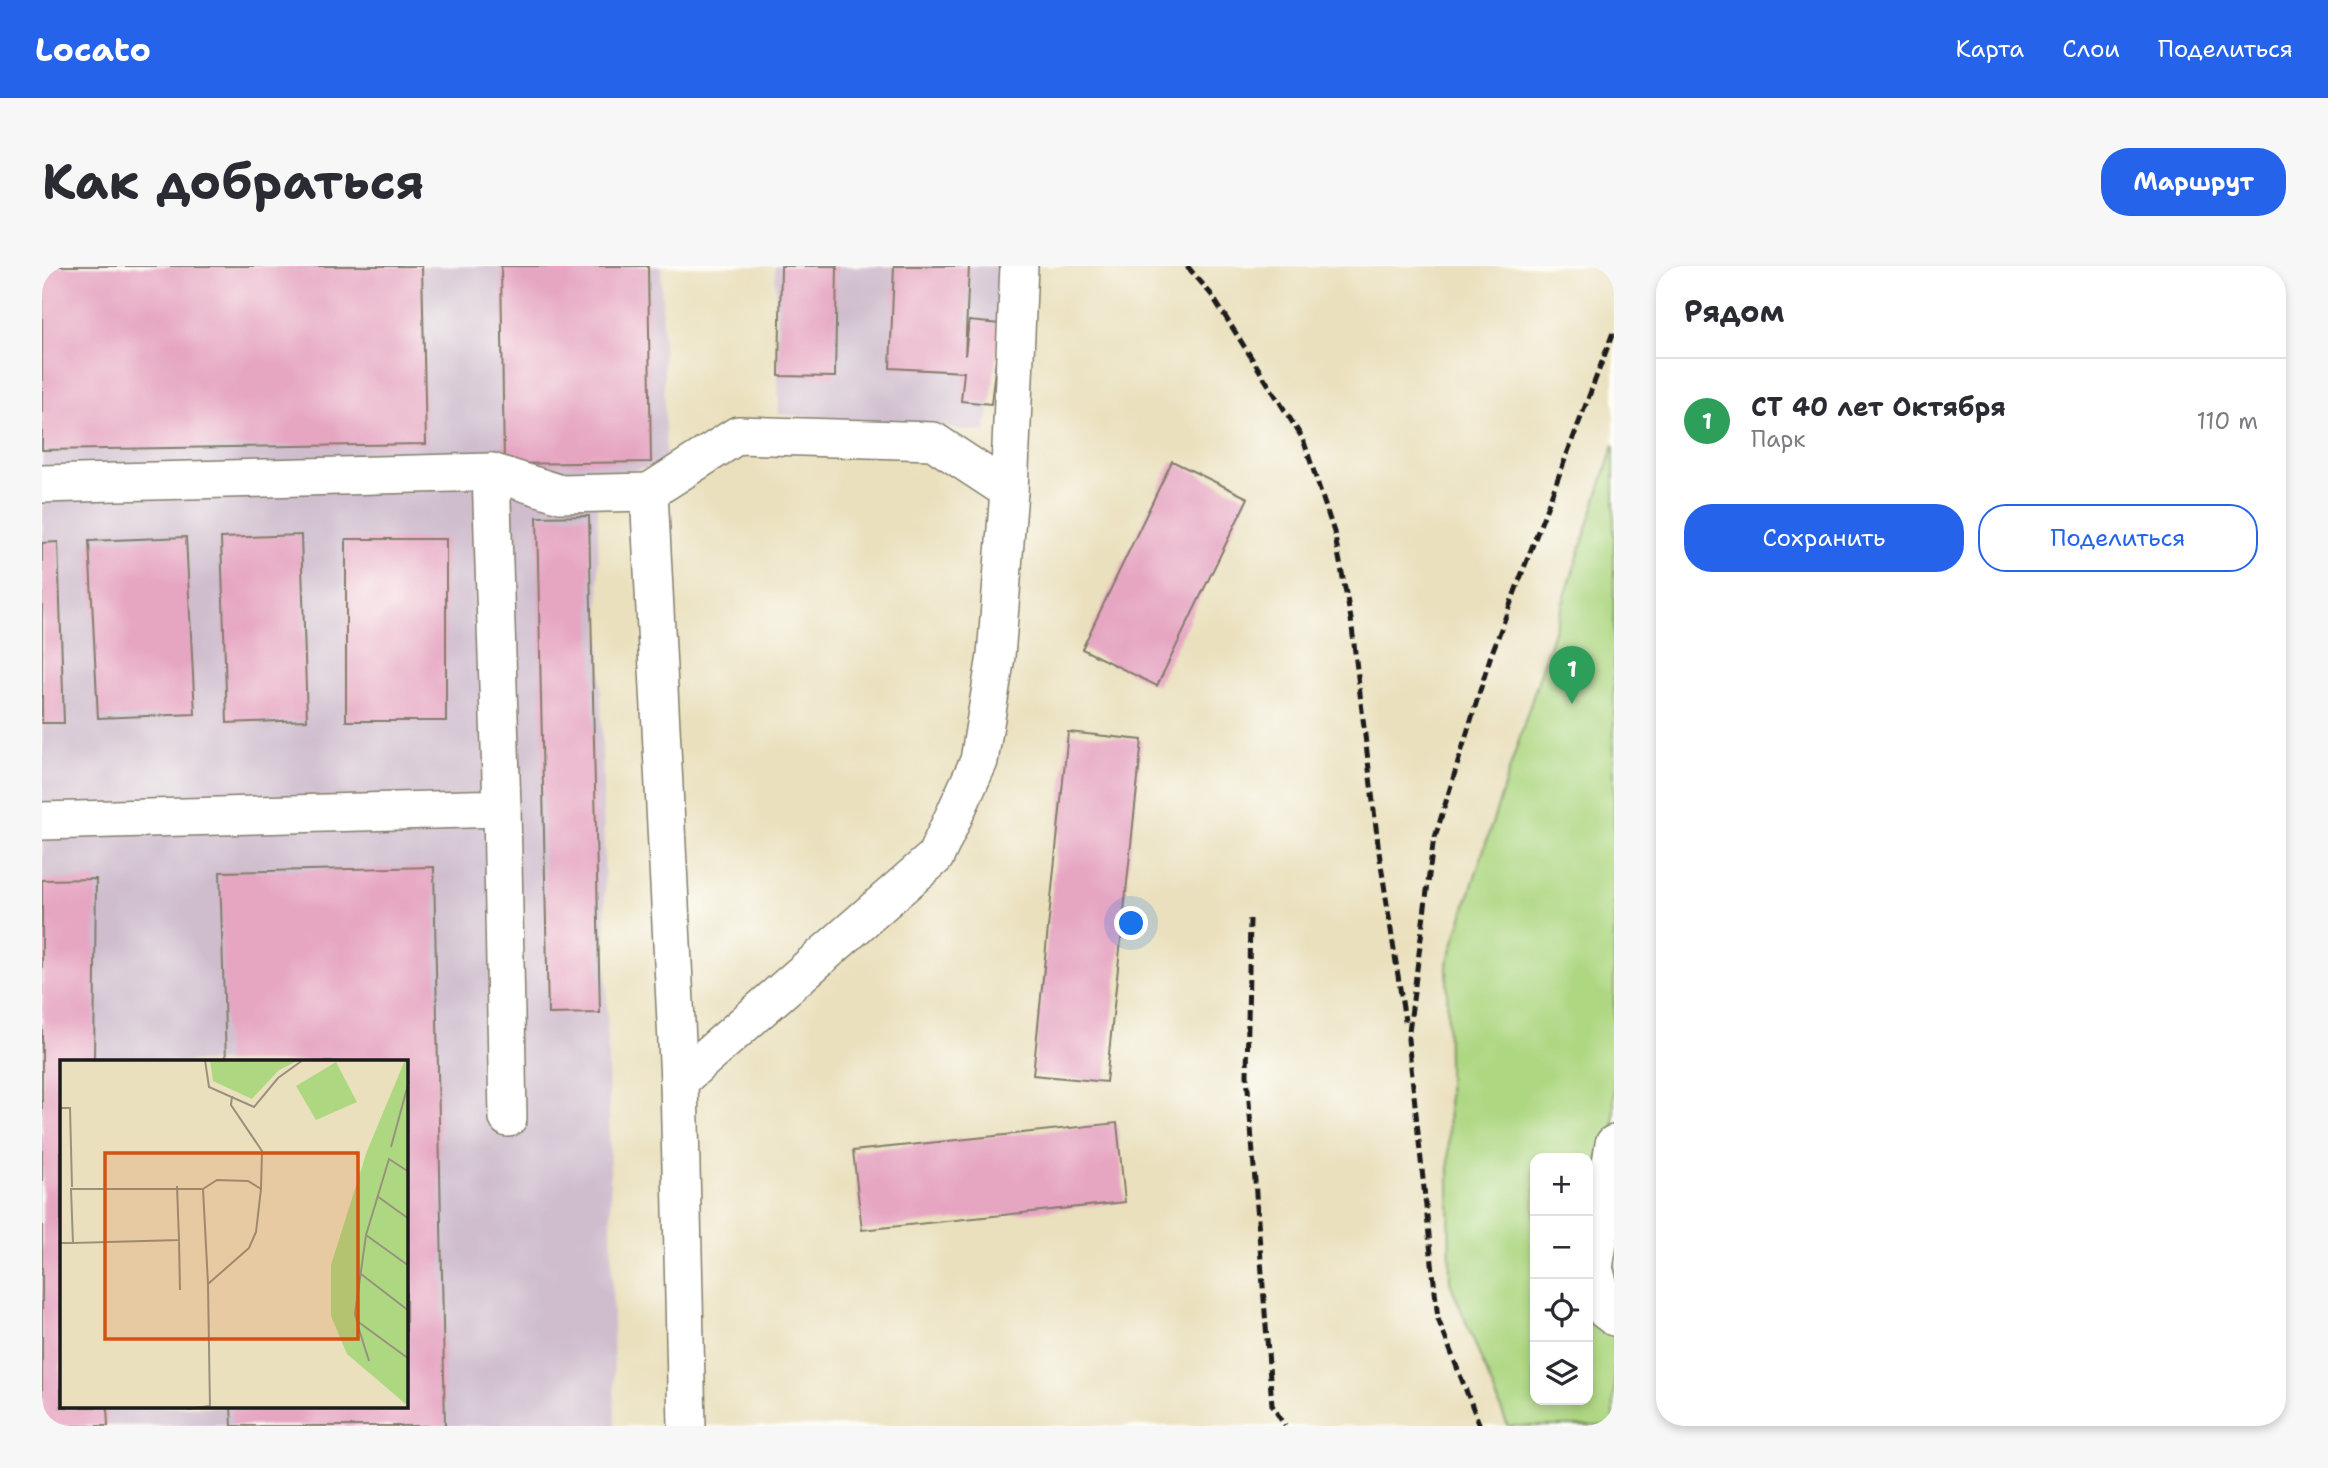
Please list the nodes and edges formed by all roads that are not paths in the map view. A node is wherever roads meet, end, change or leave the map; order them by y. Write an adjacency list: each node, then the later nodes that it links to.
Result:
1 (1019, 266): 4 (street)
2 (491, 472): 3 (street); 5 (street); 6 (street)
3 (42, 484)
4 (1009, 491): 5 (street); 8 (street)
5 (649, 492): 8 (street)
6 (502, 808): 7 (street); 9 (street)
7 (42, 821)
8 (679, 1081): 12 (street)
9 (508, 1118)
10 (1614, 1144): 11 (street)
11 (1611, 1322)
12 (687, 1426)

